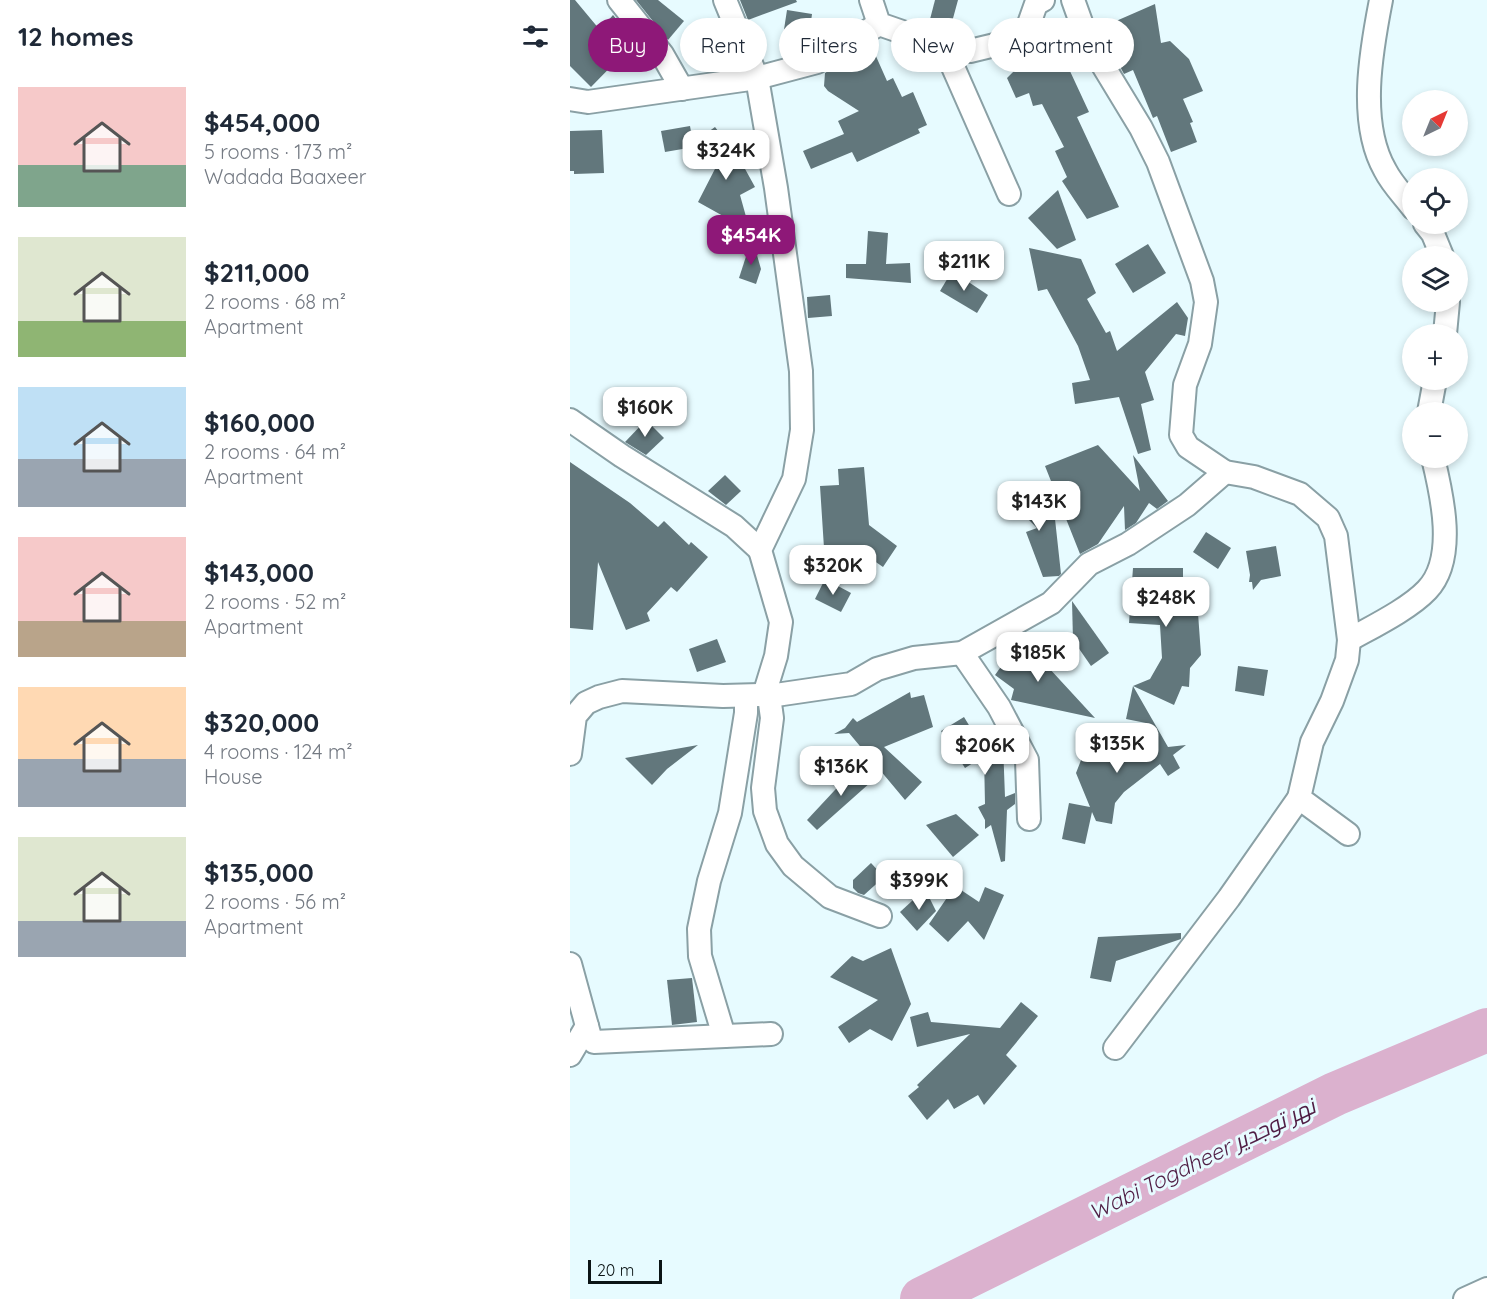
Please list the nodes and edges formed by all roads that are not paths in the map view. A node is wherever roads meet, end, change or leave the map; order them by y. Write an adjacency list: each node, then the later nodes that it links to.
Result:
1 (619, 0): 14 (street)
2 (725, 0): 13 (street)
3 (871, 0): 7 (street)
4 (1043, 0): 10 (street)
5 (1073, 0): 20 (street)
6 (1381, 0): 17 (street)
7 (877, 18)
8 (879, 24): 9 (street)
9 (891, 28)
10 (976, 50)
11 (780, 72): 13 (street)
12 (955, 72): 16 (street)
13 (757, 78): 14 (street); 21 (street)
14 (682, 89): 15 (street)
15 (570, 99)
16 (1009, 194)
17 (1402, 194)
18 (570, 420): 21 (street)
19 (1435, 468): 22 (street)
20 (1225, 472): 22 (street); 23 (street)
21 (760, 550): 24 (street)
22 (1349, 640): 26 (street)
23 (962, 653): 24 (street); 27 (street)
24 (760, 695): 25 (street); 29 (street); 33 (street)
25 (570, 753)
26 (1299, 798): 28 (street); 34 (street)
27 (1029, 819)
28 (1348, 834)
29 (880, 916)
30 (570, 964): 31 (street)
31 (587, 1026): 33 (street); 35 (street)
32 (771, 1034): 33 (street)
33 (724, 1036)
34 (1115, 1048)
35 (570, 1055)
36 (1487, 1289): 37 (street)
37 (1465, 1299)

